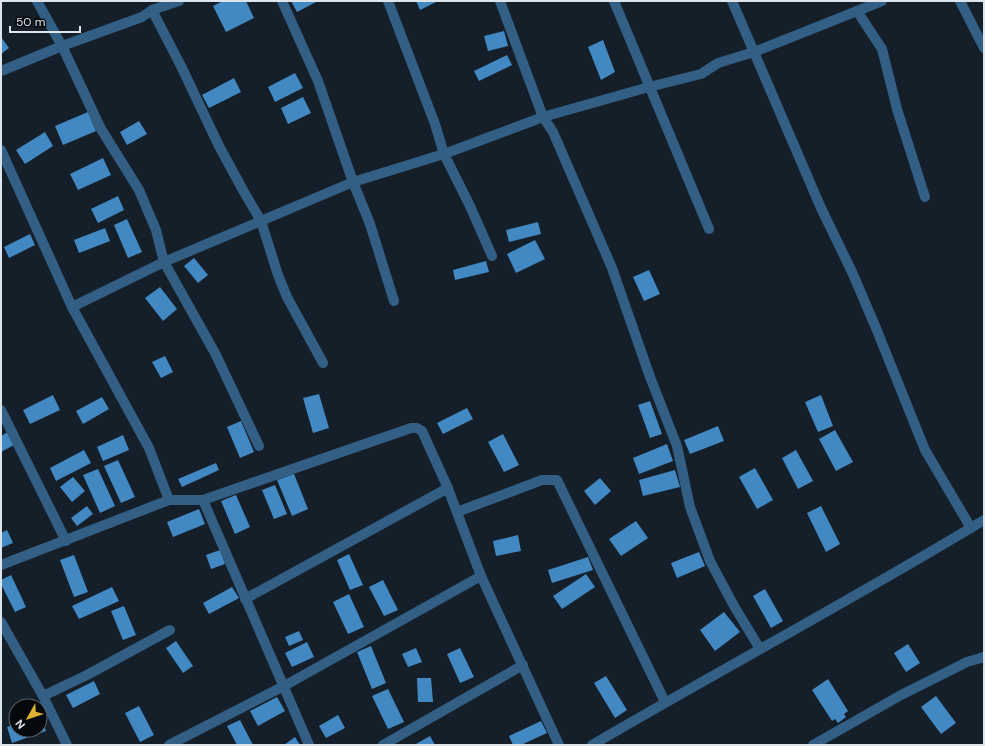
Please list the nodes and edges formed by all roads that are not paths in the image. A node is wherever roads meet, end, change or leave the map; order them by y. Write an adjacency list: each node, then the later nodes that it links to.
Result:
1 (37, 1): 12 (street)
2 (177, 1): 10 (street)
3 (282, 1): 20 (street)
4 (388, 1): 19 (street)
5 (500, 1): 17 (street)
6 (614, 1): 16 (street)
7 (732, 1): 14 (street)
8 (882, 1): 11 (street)
9 (960, 1): 13 (street)
10 (152, 10): 12 (street); 22 (street)
11 (858, 11): 14 (street); 21 (street)
12 (62, 46): 15 (street); 25 (street)
13 (984, 48)
14 (754, 52): 16 (street); 36 (street)
15 (1, 71)
16 (650, 87): 17 (street); 23 (street)
17 (544, 117): 19 (street); 43 (street)
18 (1, 150): 27 (street)
19 (444, 154): 20 (street); 24 (street)
20 (353, 182): 22 (street); 26 (street)
21 (925, 197)
22 (261, 221): 25 (street); 28 (street)
23 (708, 229)
24 (492, 256)
25 (164, 262): 27 (street); 30 (street)
26 (394, 301)
27 (72, 307): 32 (street)
28 (323, 363)
29 (1, 410): 37 (street)
30 (260, 446)
31 (448, 488): 33 (street); 34 (street); 40 (street)
32 (169, 500): 33 (street); 37 (street)
33 (204, 500): 40 (street)
34 (457, 512): 39 (street); 48 (street)
35 (984, 520): 36 (street)
36 (971, 528): 43 (street)
37 (66, 541): 38 (street)
38 (1, 565)
39 (481, 576): 45 (street); 46 (street)
40 (245, 599): 46 (street)
41 (1, 622): 47 (street)
42 (170, 630): 47 (street)
43 (760, 649): 48 (street)
44 (984, 657): 55 (street)
45 (523, 665): 52 (street); 53 (street)
46 (284, 686): 50 (street); 51 (street)
47 (43, 696): 49 (street)
48 (665, 702): 54 (street)
49 (67, 745)
50 (169, 745)
51 (309, 745)
52 (383, 745)
53 (559, 745)
54 (592, 745)
55 (813, 745)

